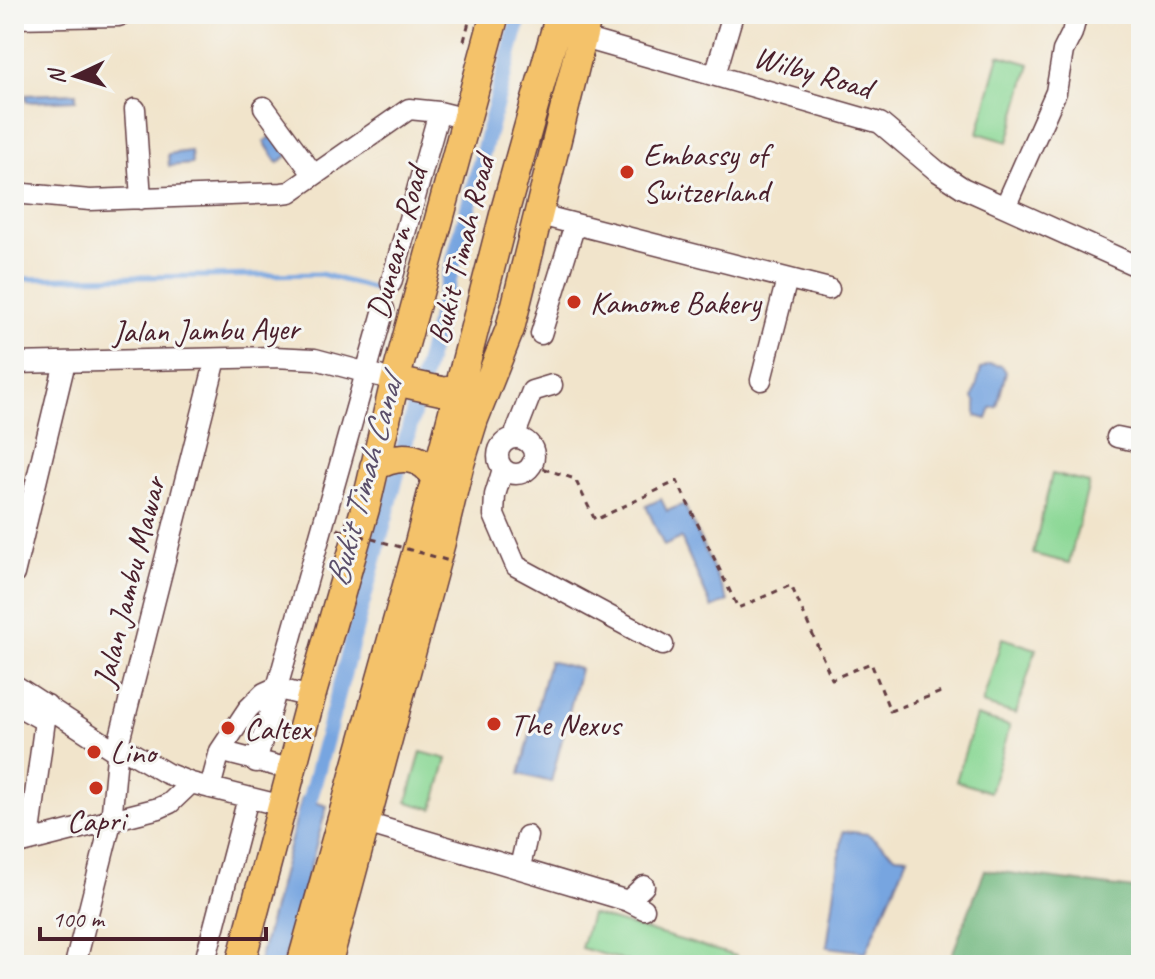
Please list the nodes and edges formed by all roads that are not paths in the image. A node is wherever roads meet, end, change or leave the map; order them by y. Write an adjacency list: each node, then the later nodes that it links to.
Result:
1 (124, 14): 6 (street)
2 (495, 14): 12 (highway, Dunearn Road)
3 (560, 14): 18 (highway, Bukit Timah Road)
4 (733, 14): 8 (street)
5 (1077, 14): 17 (street)
6 (14, 18)
7 (586, 26): 8 (street, Wilby Road); 16 (highway)
8 (715, 75): 17 (street, Wilby Road)
9 (264, 107): 13 (street)
10 (135, 109): 15 (street)
11 (439, 112): 12 (street); 13 (street); 22 (street)
12 (467, 119): 31 (highway, Dunearn Road)
13 (313, 174): 15 (street)
14 (14, 193): 15 (street)
15 (141, 199)
16 (542, 203): 18 (highway); 19 (street); 34 (highway)
17 (1006, 205): 20 (street, Wilby Road)
18 (506, 207): 33 (highway, Bukit Timah Road)
19 (575, 224): 21 (street); 25 (street)
20 (1141, 268)
21 (787, 279): 23 (street); 30 (street)
22 (391, 283)
23 (829, 289)
24 (384, 309): 29 (street, Dunearn Road)
25 (541, 334)
26 (216, 359): 27 (street, Jalan Jambu Ayer); 29 (street, Jalan Jambu Ayer); 48 (street, Jalan Jambu Mawar)
27 (65, 362): 28 (street, Jalan Jambu Ayer); 41 (street)
28 (14, 363)
29 (366, 372): 31 (street, Jalan Jambu Ayer); 44 (street, Dunearn Road)
30 (761, 380)
31 (395, 381): 33 (highway); 39 (highway, Dunearn Road)
32 (552, 385): 36 (street)
33 (460, 387): 40 (highway, Bukit Timah Road)
34 (474, 419): 36 (street); 40 (highway)
35 (1117, 437): 37 (street)
36 (510, 439): 38 (street); 38 (street)
37 (1141, 442)
38 (501, 466): 40 (street); 42 (street)
39 (374, 467): 40 (highway); 45 (highway, Dunearn Road)
40 (448, 472): 53 (highway, Bukit Timah Road)
41 (14, 574)
42 (663, 645)
43 (14, 685): 47 (street)
44 (275, 688): 45 (street); 49 (street); 50 (street, Dunearn Road)
45 (311, 697): 51 (highway, Dunearn Road)
46 (14, 704): 47 (street)
47 (46, 713): 48 (street); 59 (street)
48 (118, 748): 52 (street); 56 (street, Jalan Jambu Mawar)
49 (220, 751): 50 (street); 52 (street)
50 (256, 762): 51 (street)
51 (293, 770): 55 (highway, Dunearn Road)
52 (201, 785): 54 (street); 56 (street)
53 (363, 786): 57 (highway); 65 (highway, Bukit Timah Road)
54 (248, 798): 55 (street); 63 (street)
55 (283, 806): 64 (highway, Dunearn Road)
56 (111, 822): 59 (street); 62 (street, Jalan Jambu Mawar)
57 (366, 823): 60 (street); 66 (highway)
58 (527, 836): 60 (street)
59 (22, 842)
60 (520, 867): 61 (street)
61 (644, 886)
62 (75, 965)
63 (204, 965)
64 (240, 965)
65 (301, 965)
66 (327, 965)

